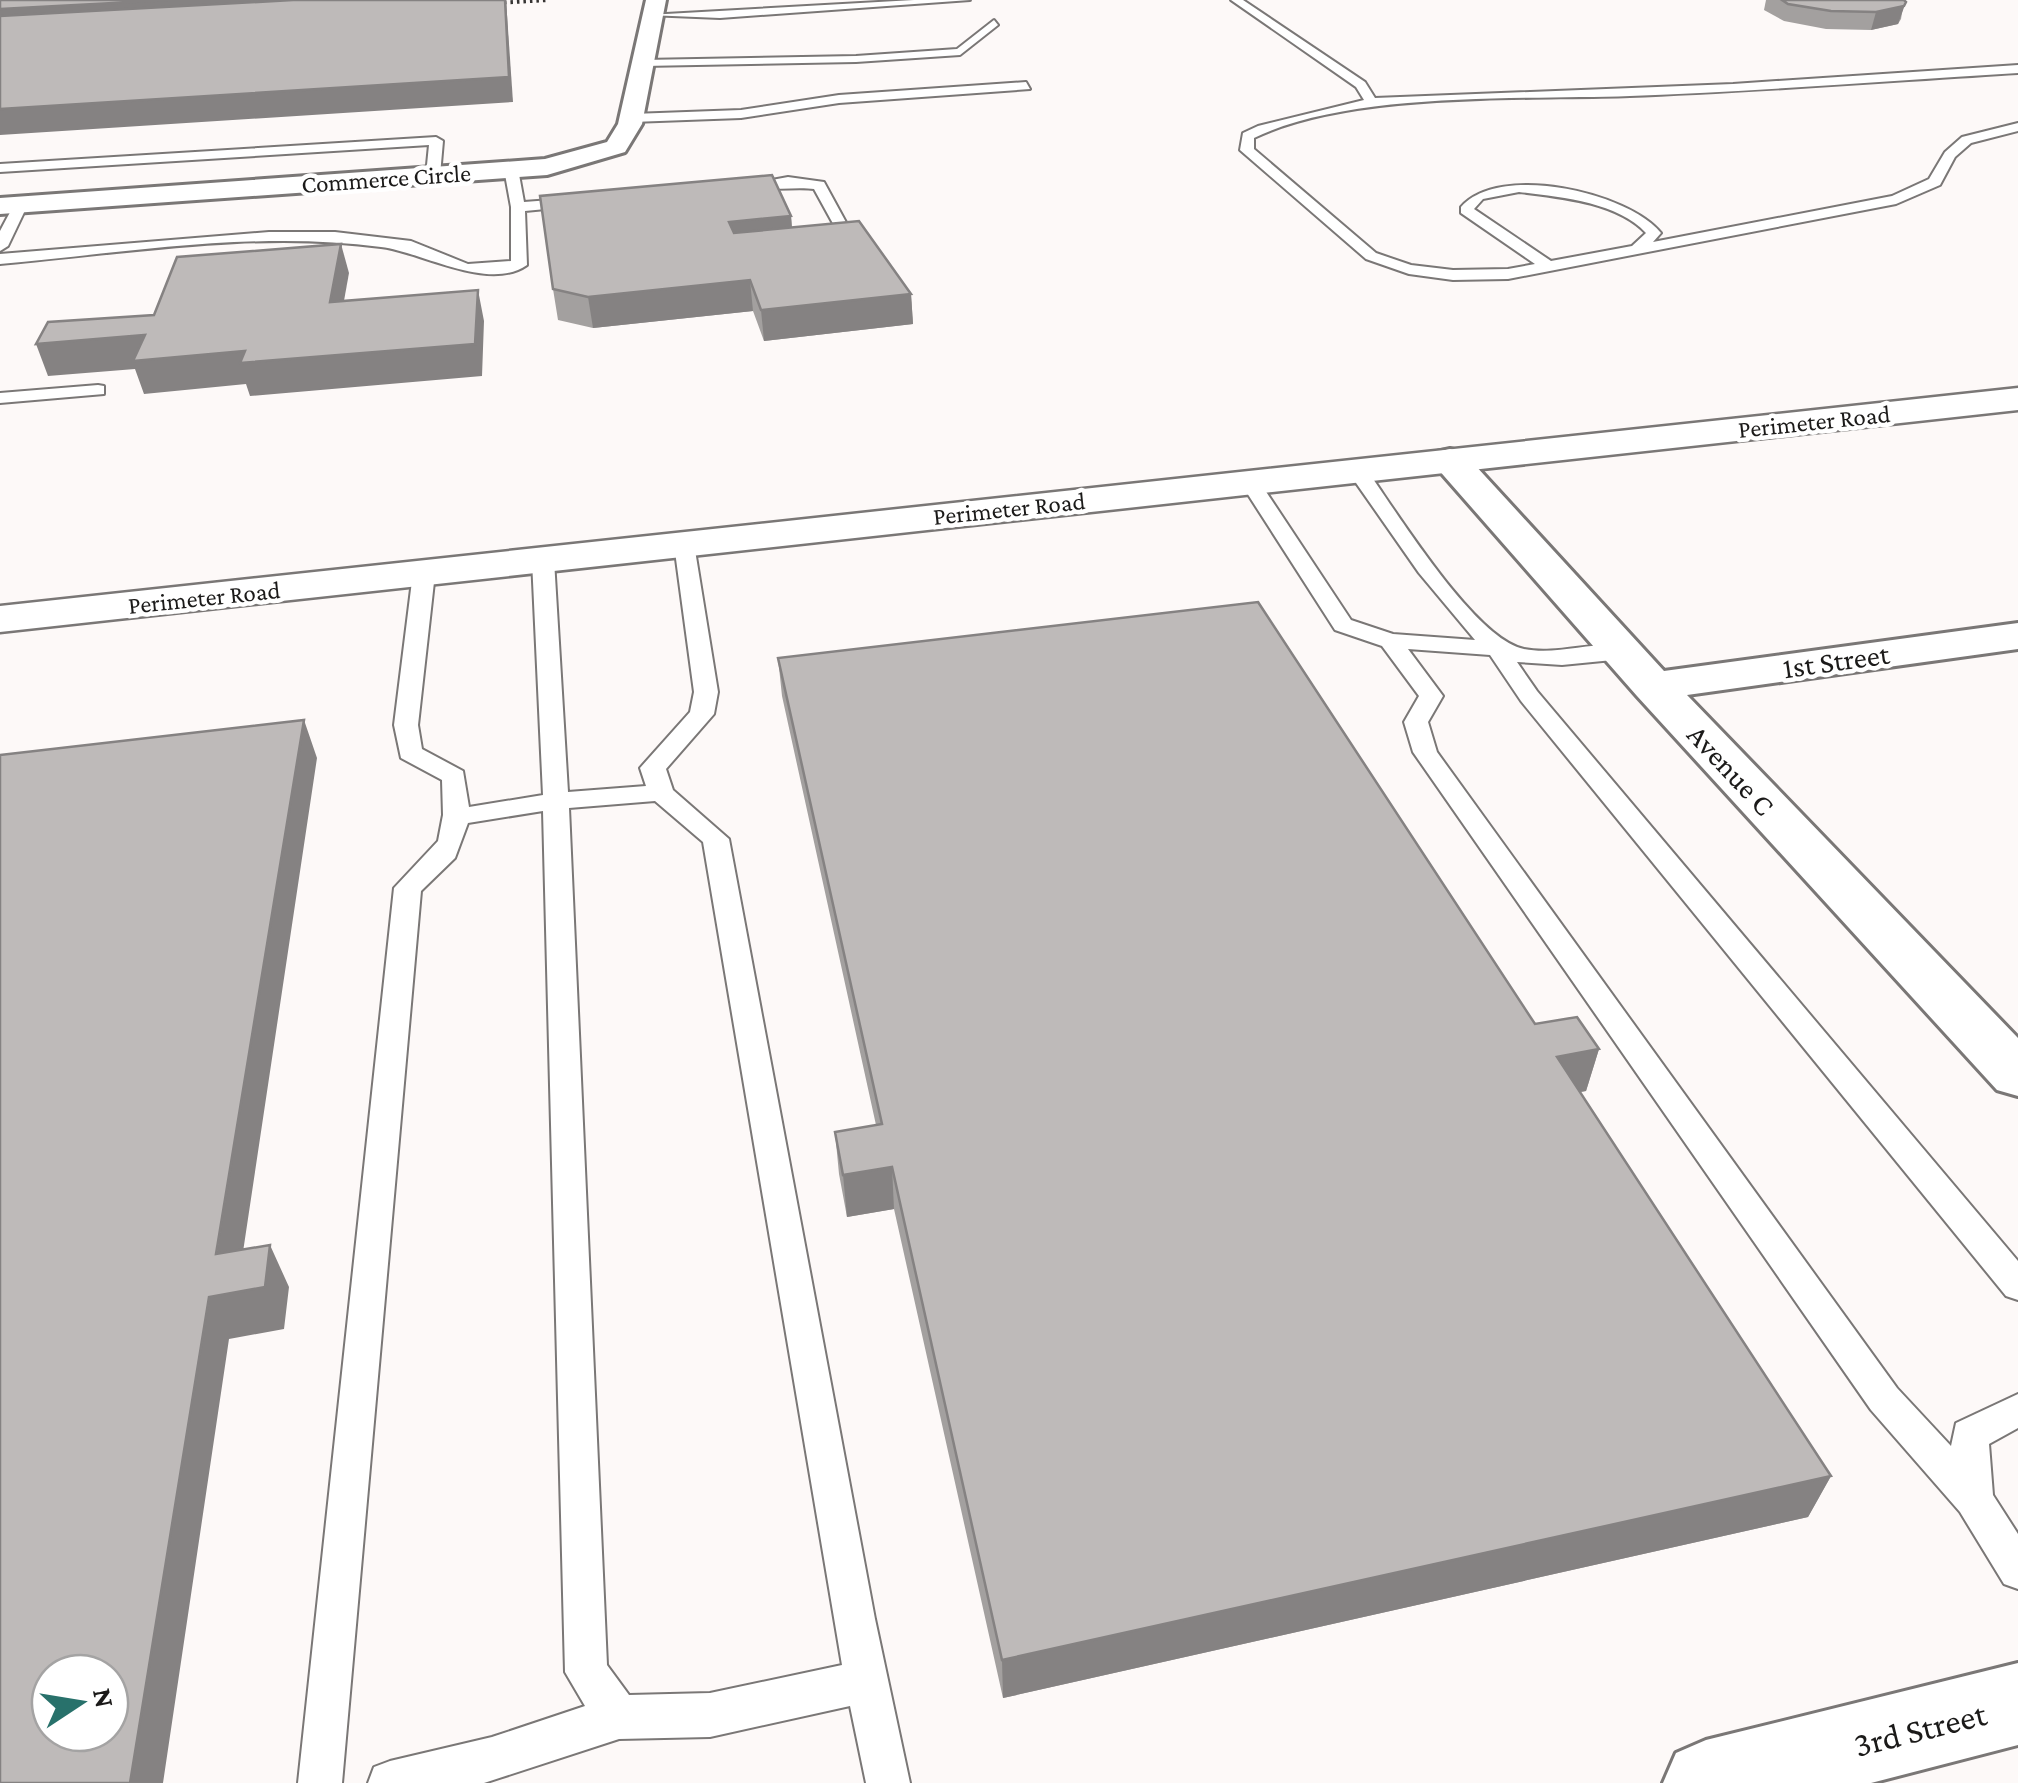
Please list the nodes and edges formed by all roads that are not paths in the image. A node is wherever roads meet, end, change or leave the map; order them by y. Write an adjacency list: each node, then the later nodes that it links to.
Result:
1 (965, 0): 3 (lane)
2 (1236, 0): 8 (lane)
3 (655, 7): 5 (street)
4 (994, 24): 5 (lane)
5 (644, 63): 9 (street)
6 (2018, 69): 8 (lane)
7 (1026, 86): 9 (lane)
8 (1371, 102): 22 (lane)
9 (632, 118): 12 (street, Commerce Circle)
10 (2018, 126): 20 (lane)
11 (0, 168): 13 (lane)
12 (511, 169): 13 (street, Commerce Circle); 17 (lane)
13 (432, 175): 16 (street, Commerce Circle)
14 (725, 188): 18 (lane)
15 (593, 200): 17 (lane)
16 (11, 205): 19 (lane)
17 (518, 208): 21 (lane)
18 (841, 226)
19 (0, 246)
20 (1638, 249): 22 (lane); 22 (lane)
21 (0, 259)
22 (1548, 266)
23 (98, 390): 24 (lane)
24 (0, 398)
25 (2018, 399): 26 (street, Perimeter Road)
26 (1450, 460): 27 (street, Perimeter Road); 36 (street, Avenue C)
27 (1357, 470): 28 (street, Perimeter Road); 35 (lane)
28 (1250, 482): 29 (street, Perimeter Road); 34 (lane)
29 (684, 544): 30 (street, Perimeter Road); 37 (lane)
30 (543, 560): 31 (street, Perimeter Road); 38 (lane)
31 (424, 573): 32 (street, Perimeter Road); 39 (lane)
32 (0, 619)
33 (2018, 636): 36 (street, 1st Street)
34 (1390, 641): 35 (lane); 43 (lane)
35 (1497, 649): 36 (lane); 41 (lane)
36 (1638, 669): 40 (street, Avenue C)
37 (661, 792): 38 (lane); 45 (lane)
38 (556, 802): 39 (lane); 47 (lane)
39 (458, 817): 48 (lane)
40 (2018, 1075)
41 (2018, 1286)
42 (2018, 1410): 43 (lane)
43 (1974, 1499): 44 (lane)
44 (2018, 1570)
45 (866, 1681): 47 (lane); 50 (lane)
46 (2018, 1704): 51 (street, 3rd Street)
47 (619, 1718): 49 (lane)
48 (320, 1783)
49 (390, 1783)
50 (888, 1783)
51 (1706, 1783)

